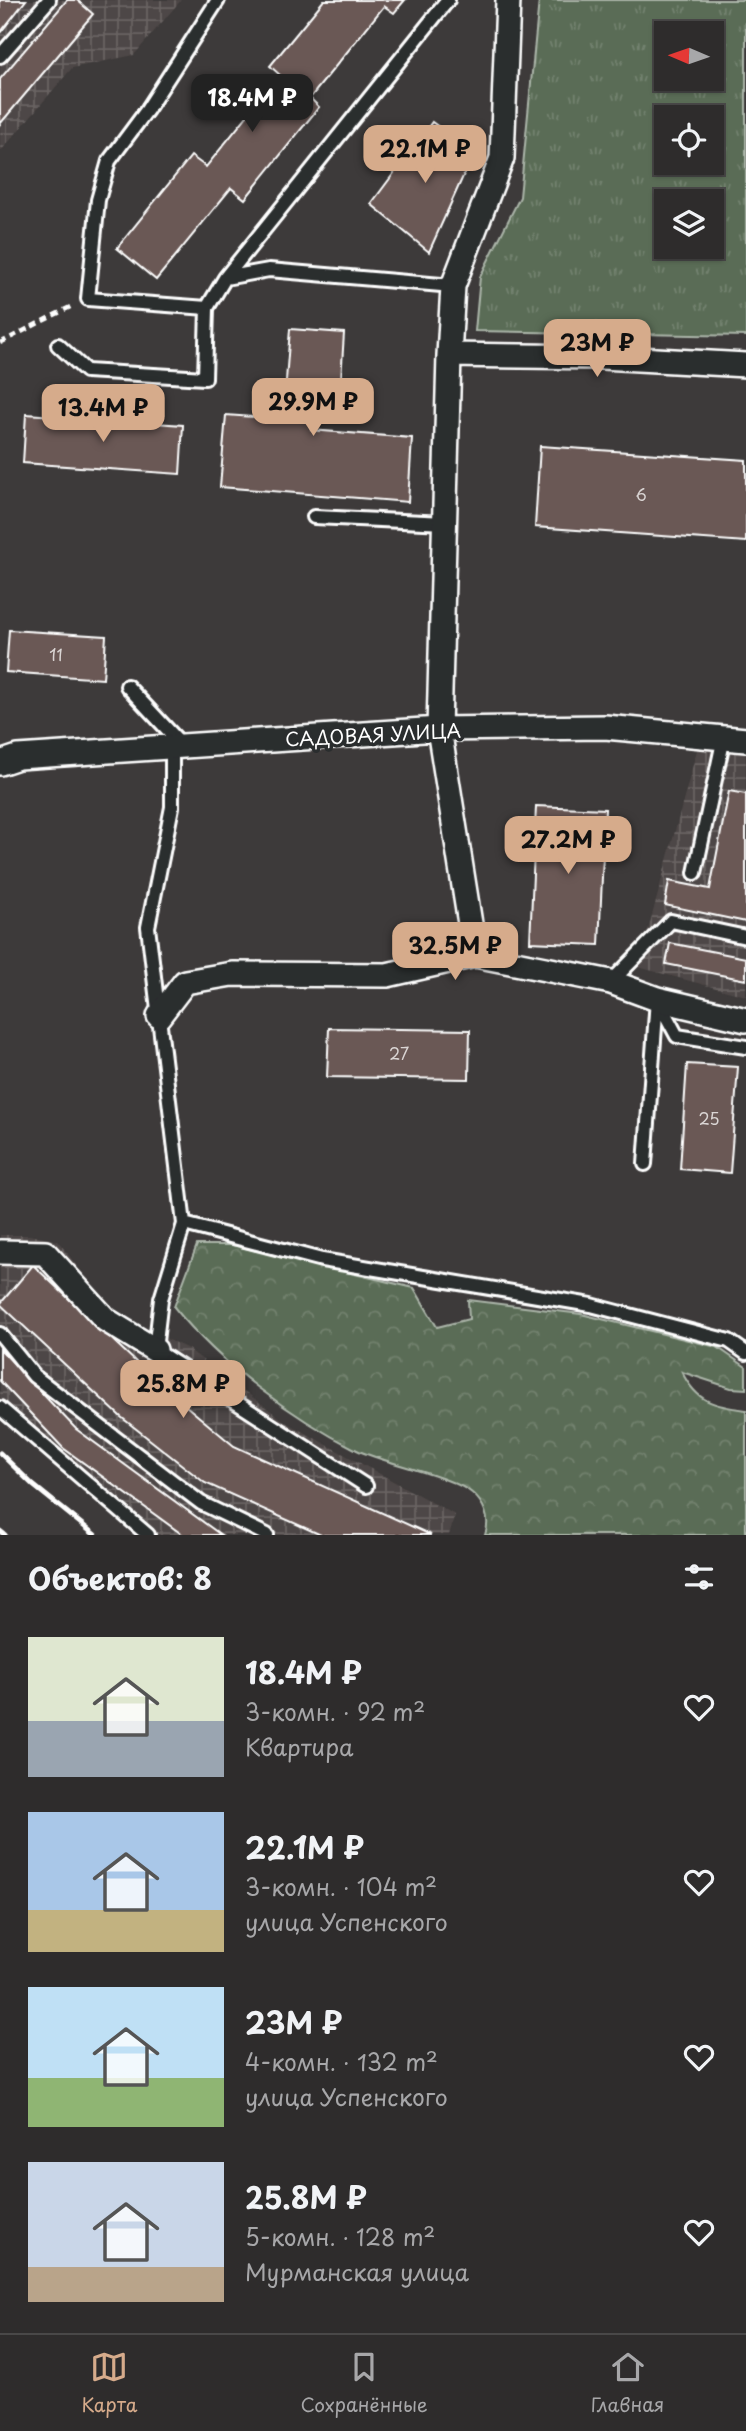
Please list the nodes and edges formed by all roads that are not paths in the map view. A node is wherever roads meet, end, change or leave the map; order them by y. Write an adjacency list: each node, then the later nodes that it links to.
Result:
1 (49, 0): 5 (lane)
2 (218, 0): 8 (lane)
3 (448, 0): 6 (lane)
4 (508, 0): 7 (street)
5 (0, 57)
6 (225, 278): 7 (lane); 8 (lane)
7 (453, 286): 10 (street)
8 (208, 308): 9 (lane)
9 (58, 345)
10 (449, 355): 11 (street); 13 (street)
11 (746, 365)
12 (314, 517): 13 (lane)
13 (446, 523): 15 (street)
14 (127, 686): 17 (lane)
15 (439, 729): 16 (street, САДОВАЯ УЛИЦА); 17 (street, САДОВАЯ УЛИЦА); 21 (street)
16 (735, 739): 19 (lane)
17 (177, 745): 18 (street, САДОВАЯ УЛИЦА); 24 (lane)
18 (0, 763)
19 (695, 873)
20 (746, 937): 22 (lane)
21 (475, 955): 22 (street); 24 (street)
22 (611, 982): 23 (street)
23 (657, 999): 25 (street); 26 (lane); 27 (lane)
24 (159, 1016): 28 (lane)
25 (746, 1020)
26 (746, 1047)
27 (645, 1164)
28 (184, 1224): 31 (lane); 32 (lane)
29 (0, 1252): 31 (street)
30 (0, 1334): 36 (lane)
31 (156, 1350): 34 (lane)
32 (746, 1353)
33 (0, 1408): 35 (lane)
34 (366, 1486)
35 (148, 1535)
36 (267, 1535)

